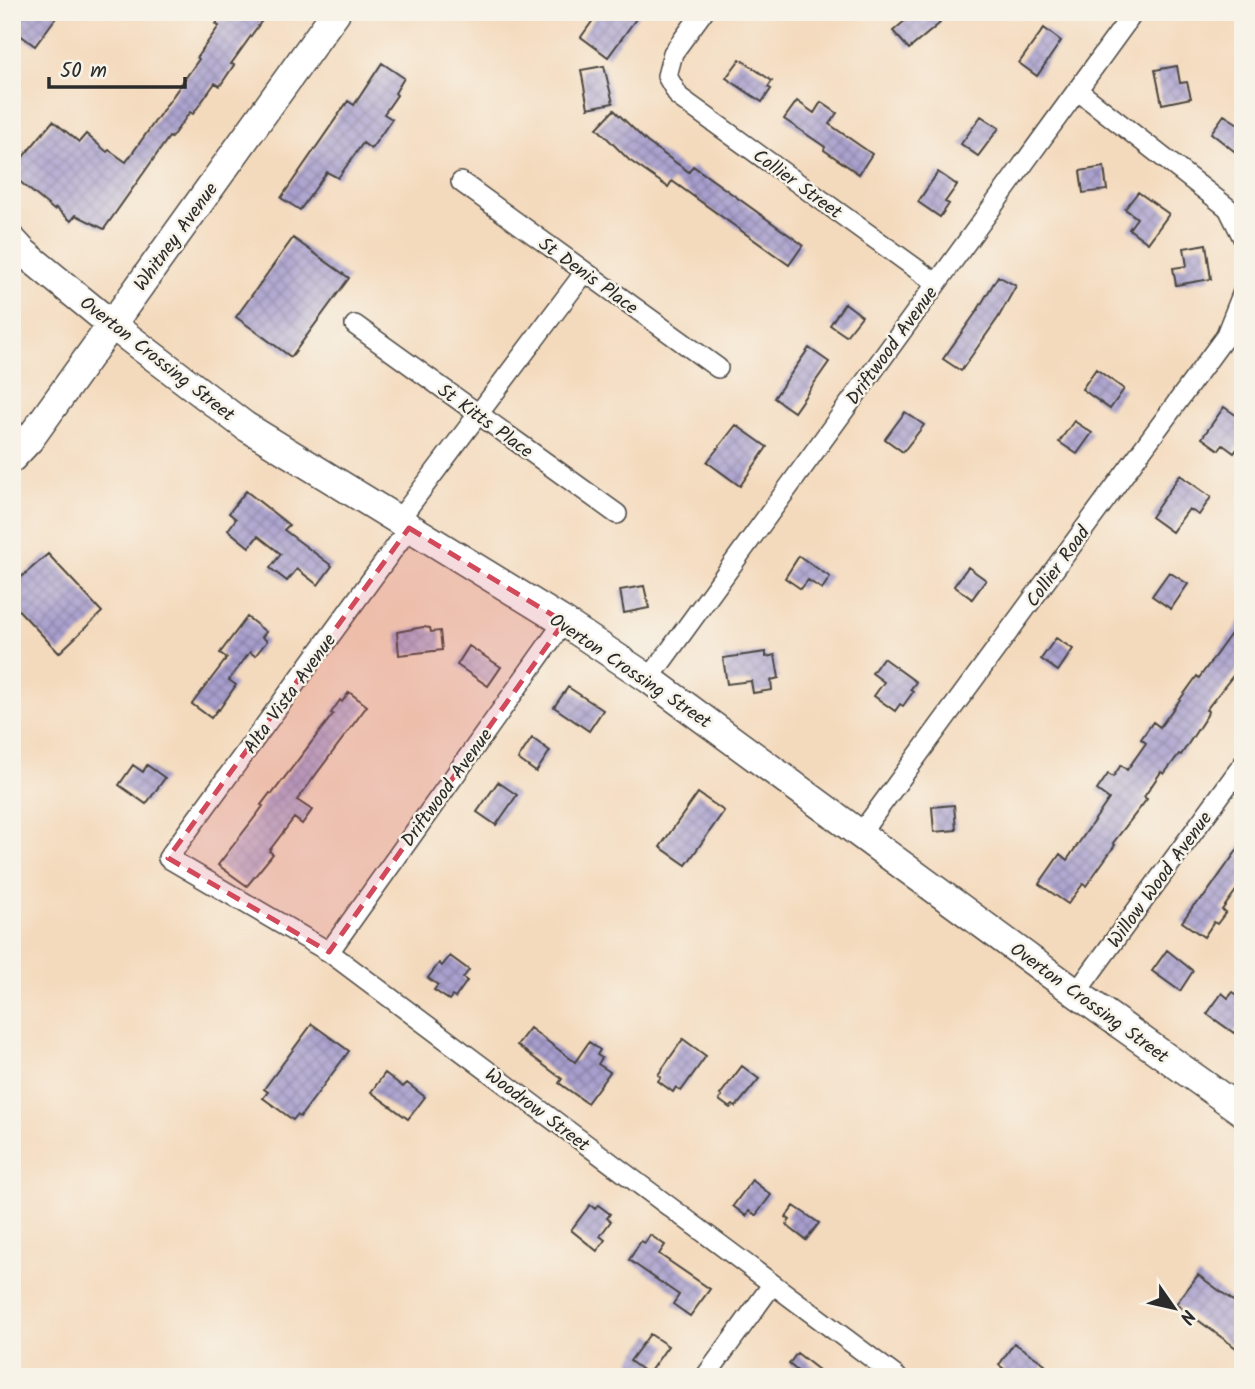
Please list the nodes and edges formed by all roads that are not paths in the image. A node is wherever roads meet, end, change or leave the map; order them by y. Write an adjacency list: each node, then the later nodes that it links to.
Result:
1 (336, 12): 11 (main road, Whitney Avenue)
2 (703, 12): 9 (street, Collier Street)
3 (1134, 12): 4 (street, Driftwood Avenue)
4 (1077, 90): 6 (street); 9 (street, Driftwood Avenue)
5 (460, 182): 8 (street, St Denis Place)
6 (1243, 238)
7 (12, 240): 11 (main road, Overton Crossing Street)
8 (585, 271): 13 (street, St Denis Place); 14 (street, Alta Vista Avenue)
9 (936, 283): 19 (street, Driftwood Avenue)
10 (1243, 292): 21 (street, Collier Road)
11 (112, 325): 15 (main road, Whitney Avenue); 17 (main road, Overton Crossing Street)
12 (355, 326): 14 (street, St Kitts Place)
13 (718, 368)
14 (478, 414): 16 (street, St Kitts Place); 17 (street, Alta Vista Avenue)
15 (12, 458)
16 (617, 514)
17 (404, 525): 18 (main road, Overton Crossing Street); 22 (street, Alta Vista Avenue)
18 (564, 622): 19 (main road, Overton Crossing Street); 23 (street, Driftwood Avenue)
19 (649, 679): 21 (main road, Overton Crossing Street)
20 (1243, 764): 24 (street, Willow Wood Avenue)
21 (860, 834): 24 (main road, Overton Crossing Street)
22 (168, 858): 23 (street, Woodrow Street)
23 (329, 952): 26 (street, Woodrow Street)
24 (1076, 993): 25 (main road, Overton Crossing Street)
25 (1243, 1112)
26 (772, 1285): 27 (street); 28 (street, Woodrow Street)
27 (705, 1377)
28 (897, 1377)

